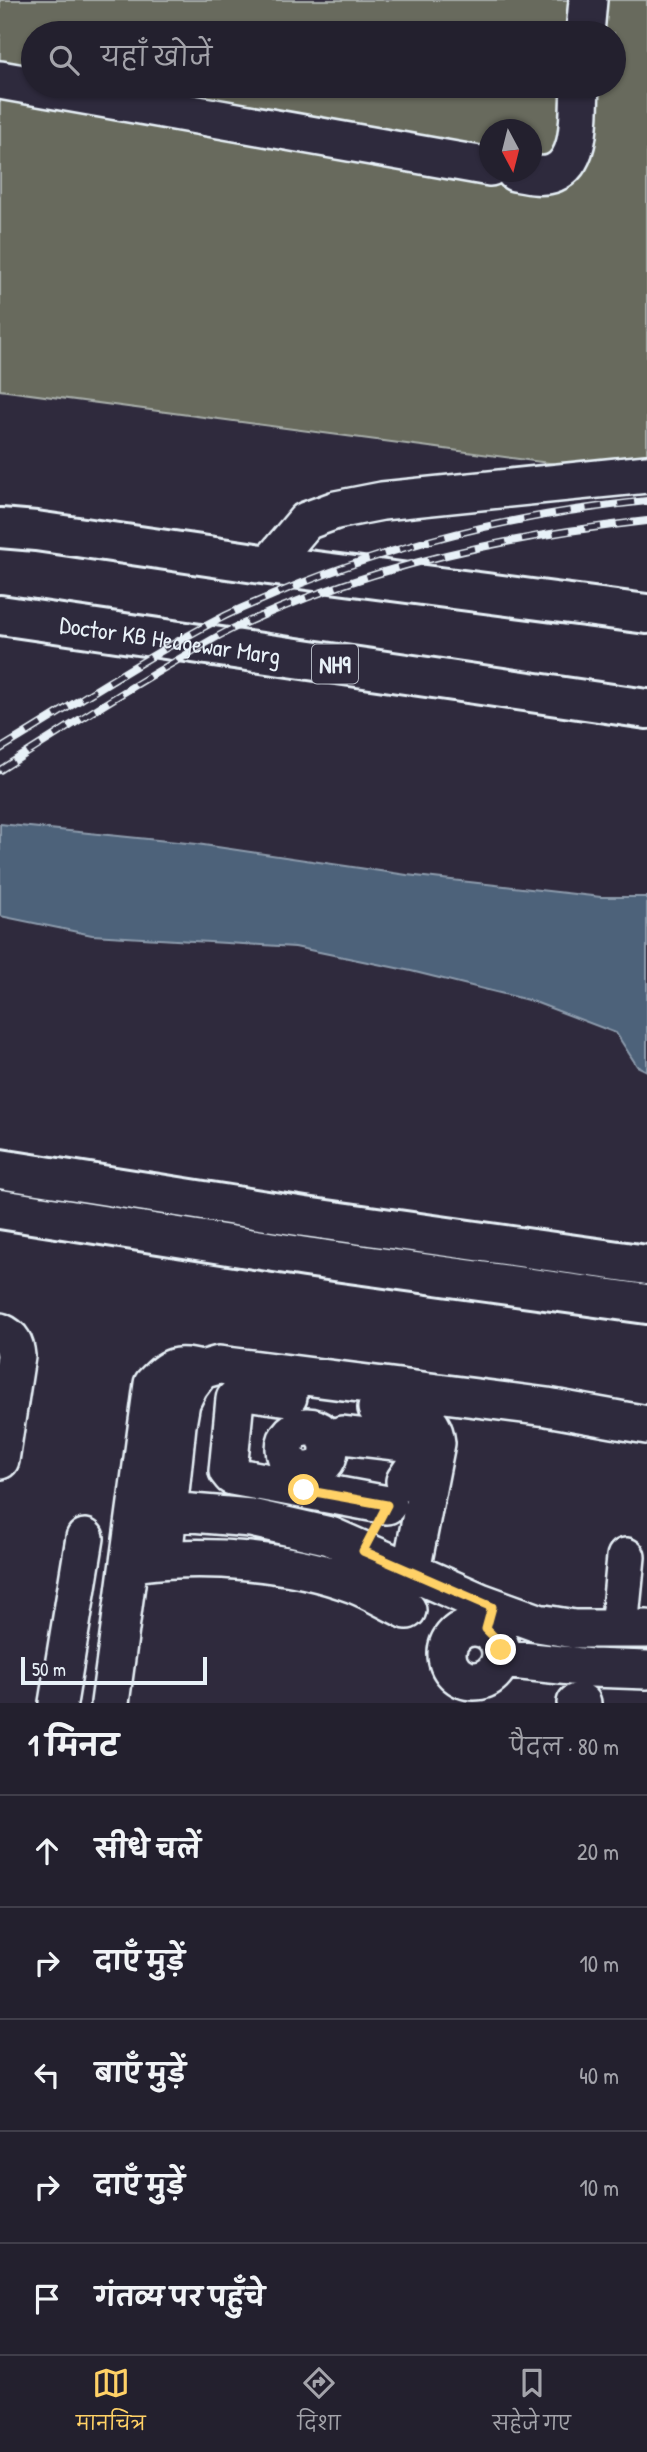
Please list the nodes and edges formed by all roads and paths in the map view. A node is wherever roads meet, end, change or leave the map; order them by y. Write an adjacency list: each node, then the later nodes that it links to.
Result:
1 (588, 0): 2 (street)
2 (586, 21)
3 (0, 80): 4 (street)
4 (21, 84)
5 (101, 98): 7 (street)
6 (579, 98): 8 (street)
7 (479, 165)
8 (542, 175)
9 (647, 474): 12 (street)
10 (0, 521): 11 (street)
11 (18, 530): 12 (main road)
12 (269, 565): 13 (main road)
13 (647, 614)
14 (8, 618): 15 (main road, Doctor KB Hedgewar Marg / NH9)
15 (647, 709)
16 (0, 1169): 18 (main road)
17 (0, 1209): 19 (main road)
18 (647, 1265)
19 (647, 1304)
20 (0, 1332): 23 (street)
21 (201, 1370): 22 (street); 26 (street); 30 (street)
22 (647, 1425)
23 (0, 1460)
24 (346, 1497): 25 (street); 25 (street); 31 (street)
25 (387, 1505): 28 (street)
26 (168, 1511): 28 (street); 30 (street)
27 (85, 1538): 37 (street)
28 (363, 1551): 31 (street)
29 (626, 1557): 34 (street)
30 (146, 1562): 33 (street); 38 (street)
31 (411, 1571): 32 (street)
32 (444, 1591): 33 (street); 35 (street)
33 (407, 1610): 35 (street)
34 (633, 1629): 35 (street)
35 (474, 1661): 36 (street)
36 (647, 1670)
37 (58, 1703)
38 (110, 1703)
39 (576, 1703): 40 (street)
40 (582, 1703)

